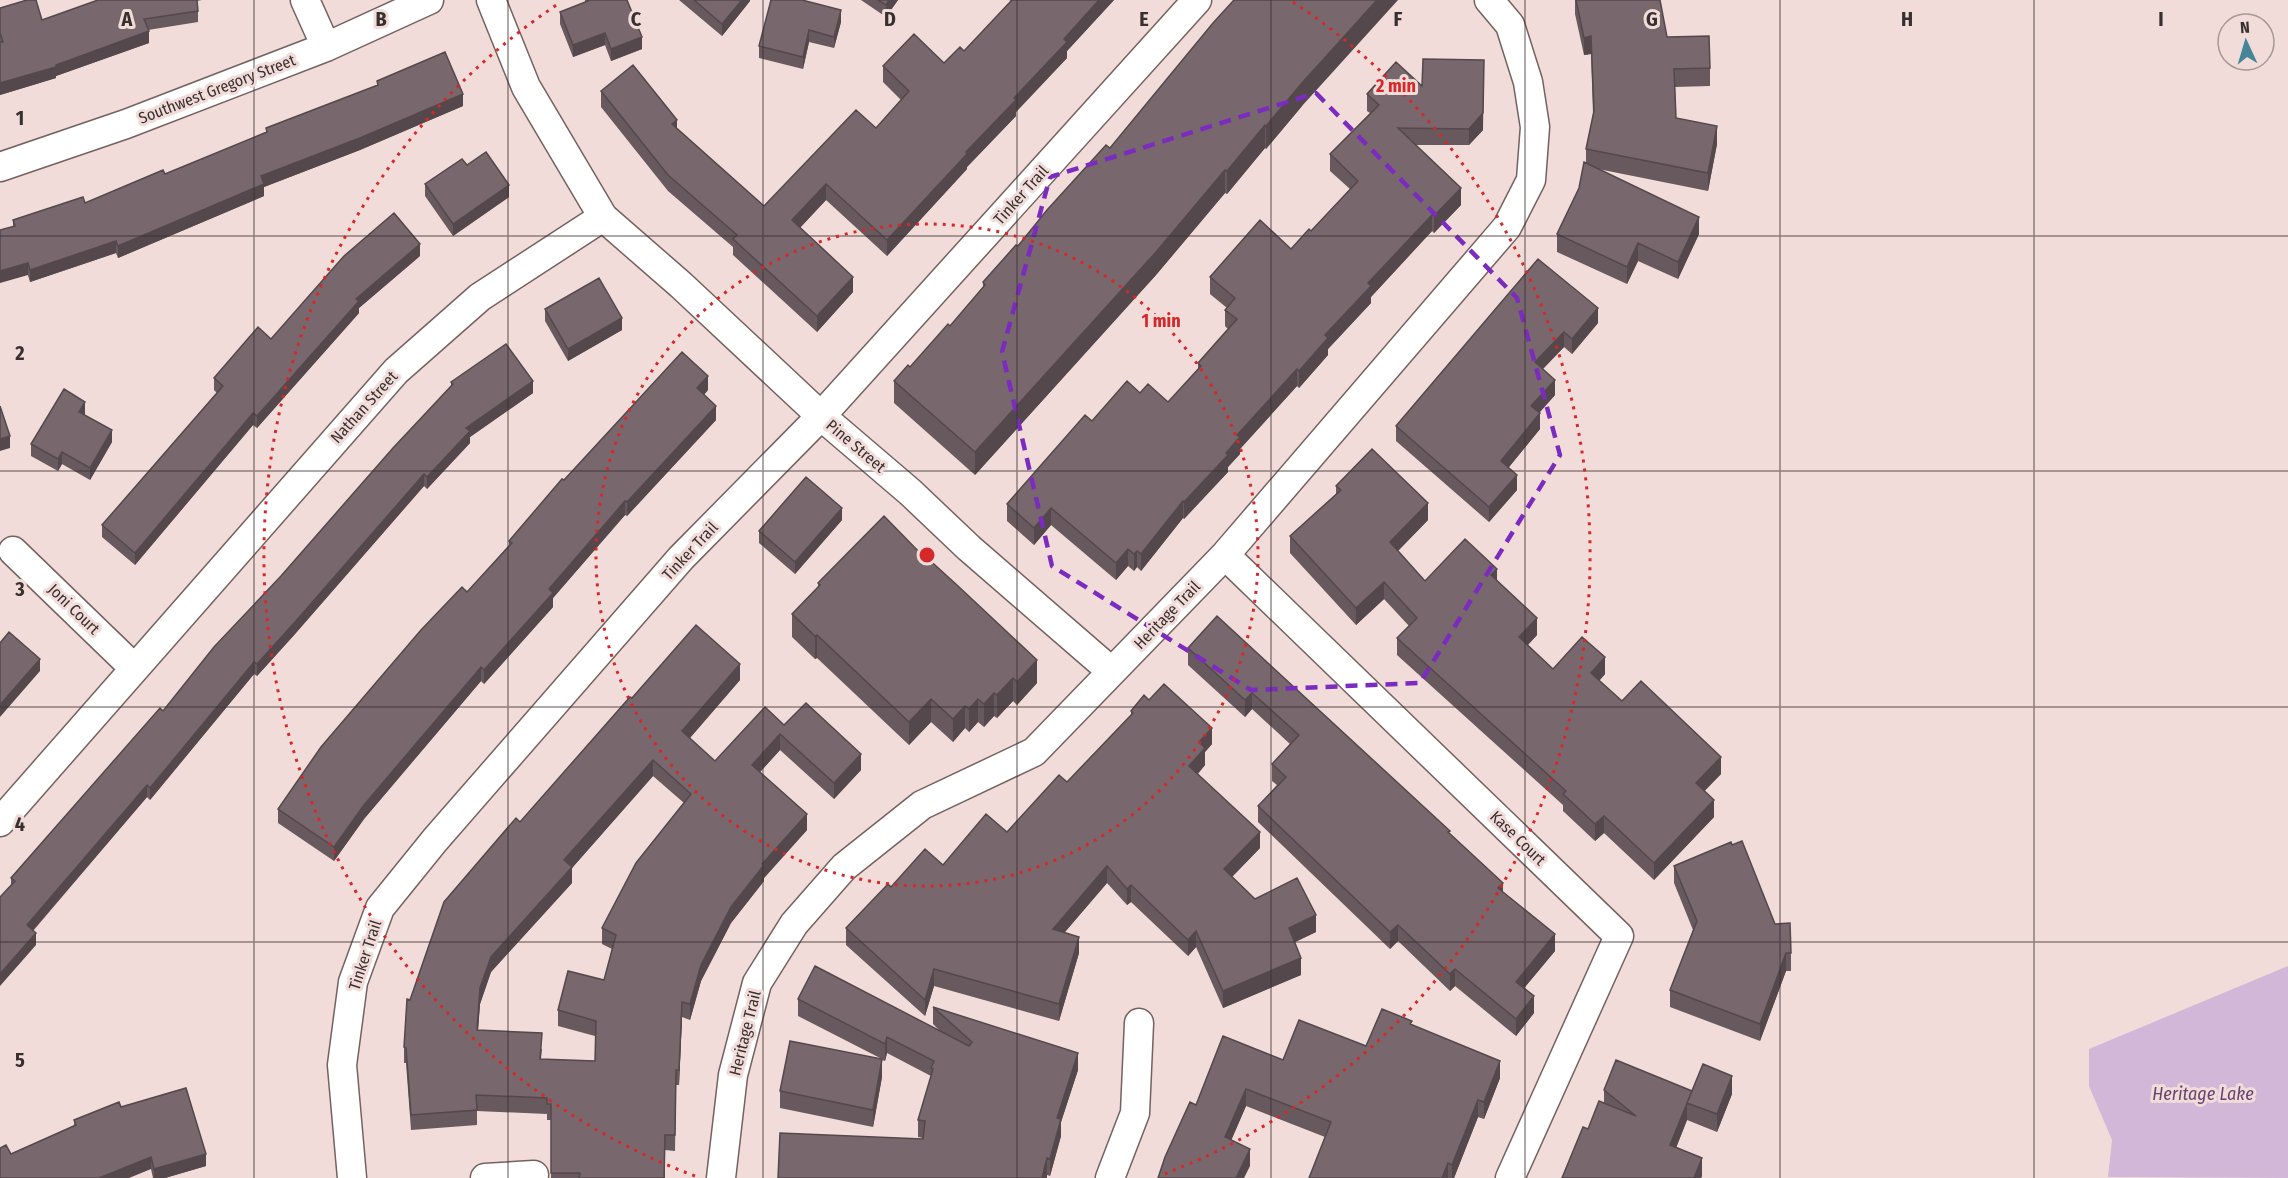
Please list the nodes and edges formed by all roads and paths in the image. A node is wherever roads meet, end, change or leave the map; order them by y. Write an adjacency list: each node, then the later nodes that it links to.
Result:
1 (305, 0): 6 (street)
2 (429, 0): 6 (street, Southwest Gregory Street)
3 (491, 0): 8 (street)
4 (1197, 0): 9 (street, Tinker Trail)
5 (1489, 0): 11 (street, Heritage Trail)
6 (327, 47): 7 (street, Southwest Gregory Street)
7 (0, 167)
8 (603, 218): 9 (street, Pine Street); 12 (street, Nathan Street)
9 (821, 416): 13 (street, Pine Street); 17 (street, Tinker Trail)
10 (14, 551): 12 (street, Joni Court)
11 (1225, 555): 13 (street, Heritage Trail); 21 (street, Kase Court)
12 (134, 668): 14 (street, Nathan Street)
13 (1112, 671): 19 (street, Heritage Trail)
14 (0, 822)
15 (1139, 1023): 20 (street)
16 (534, 1175): 18 (street)
17 (351, 1178)
18 (485, 1178)
19 (721, 1178)
20 (1110, 1178)
21 (1510, 1178)

